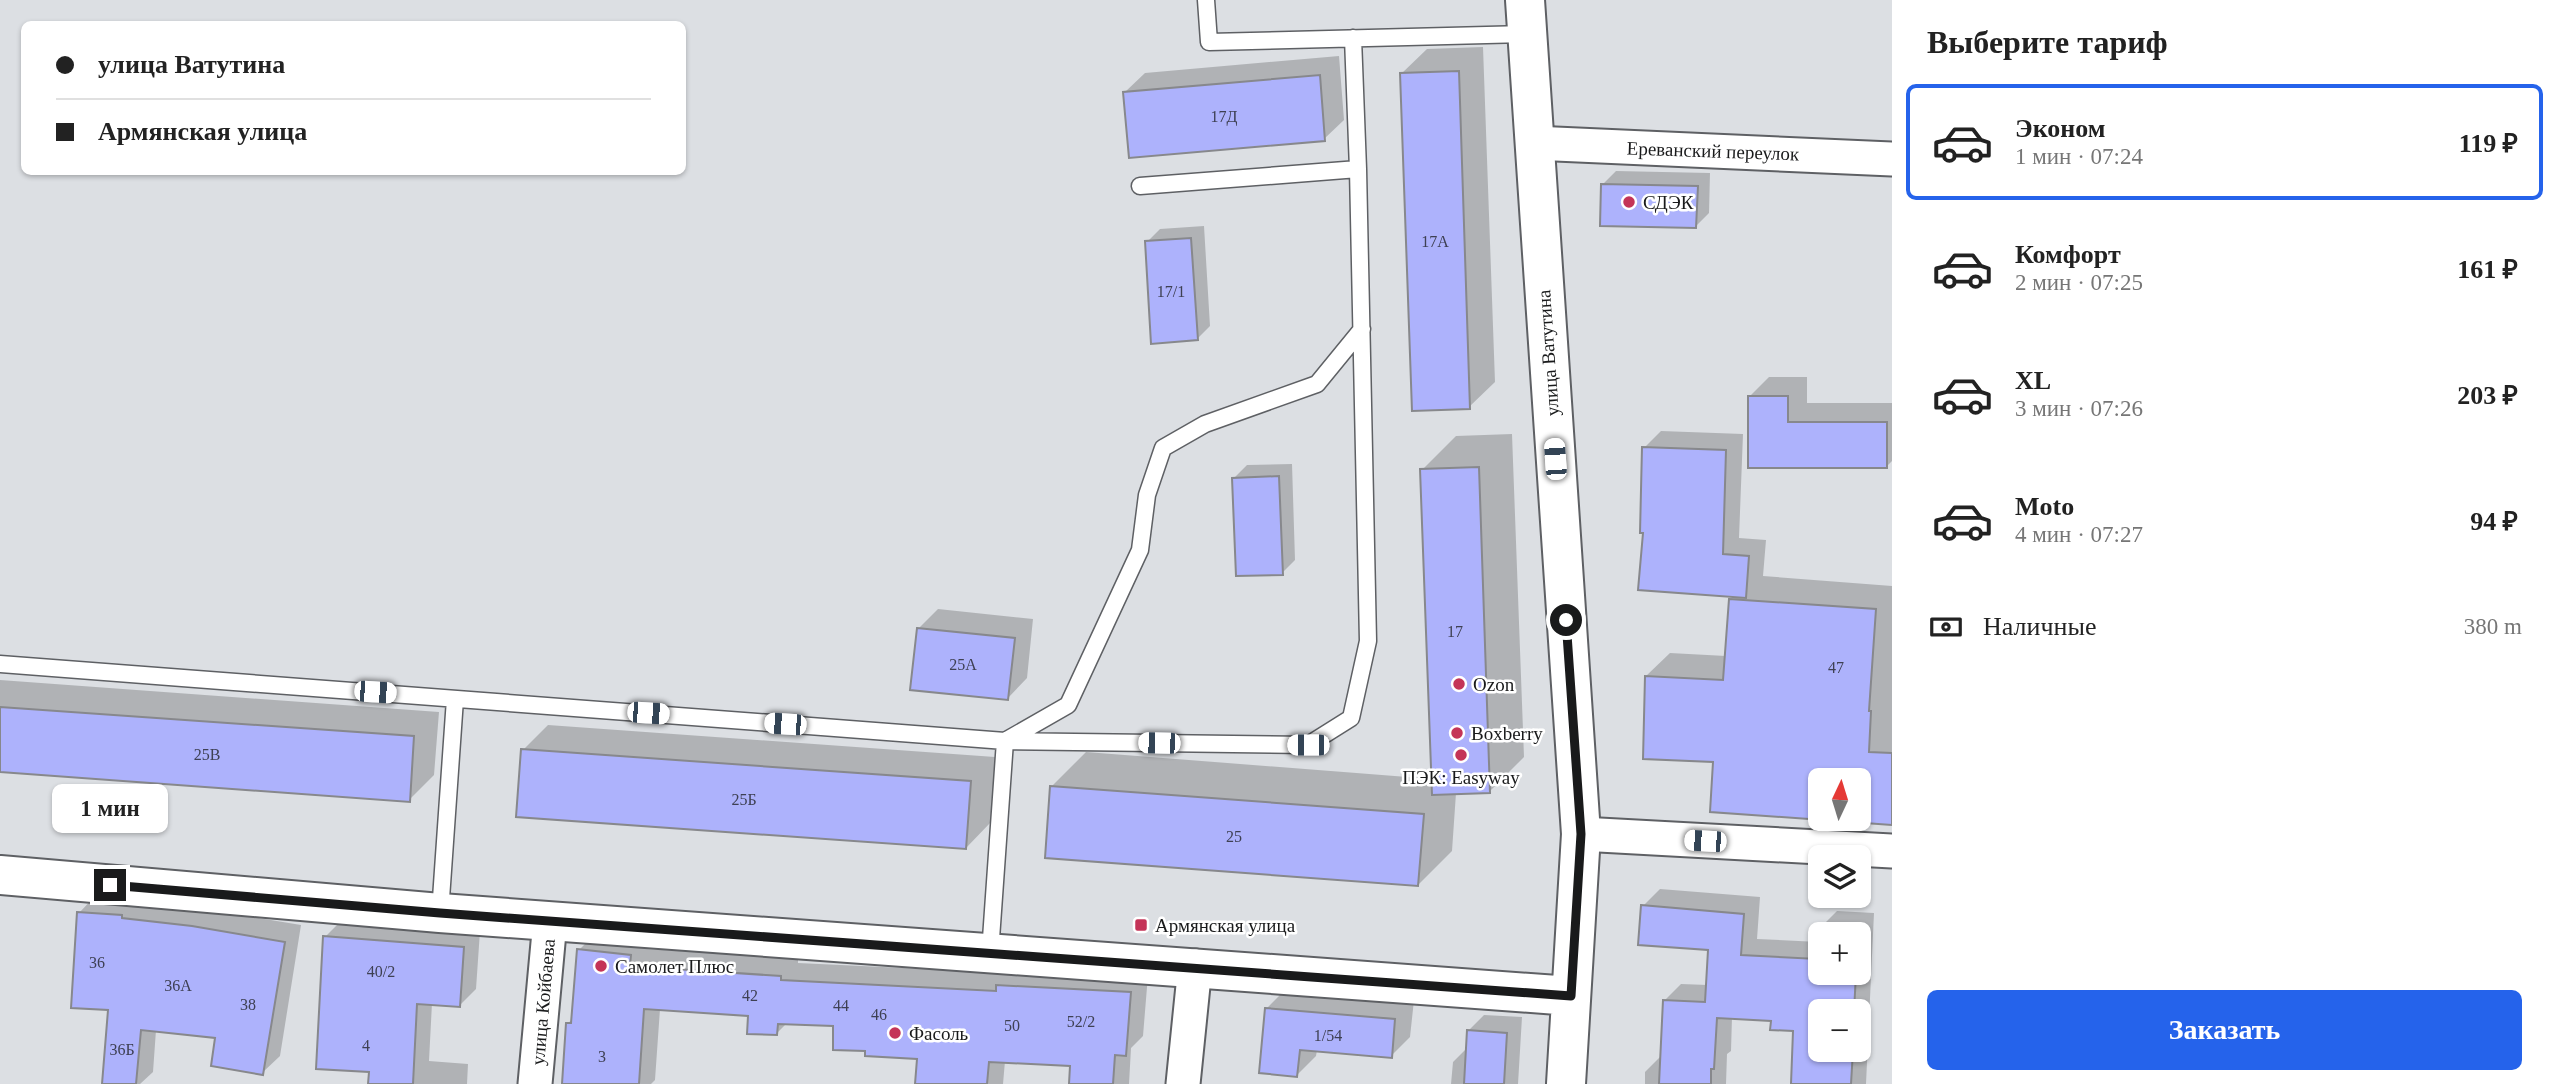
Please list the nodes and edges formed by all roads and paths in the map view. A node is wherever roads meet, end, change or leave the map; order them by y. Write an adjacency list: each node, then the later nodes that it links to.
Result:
1 (1206, 0): 3 (lane)
2 (1526, 17): 3 (lane); 4 (main road, улица Ватутина)
3 (1353, 38): 6 (lane)
4 (1534, 143): 5 (street, Ереванский переулок); 12 (main road, улица Ватутина)
5 (1892, 159)
6 (1358, 169): 7 (lane); 8 (lane)
7 (1140, 186)
8 (1362, 329): 11 (lane); 11 (lane)
9 (0, 664): 10 (lane)
10 (455, 699): 11 (lane); 15 (lane)
11 (1005, 741): 17 (lane)
12 (1581, 834): 13 (street); 19 (main road, улица Ватутина)
13 (1892, 851)
14 (0, 875): 15 (main road)
15 (440, 913): 16 (main road)
16 (550, 921): 17 (main road); 20 (street, улица Койбаева)
17 (990, 953): 18 (main road)
18 (1195, 967): 19 (main road); 21 (street)
19 (1571, 996): 22 (main road, улица Ватутина)
20 (535, 1084)
21 (1183, 1084)
22 (1566, 1084)

